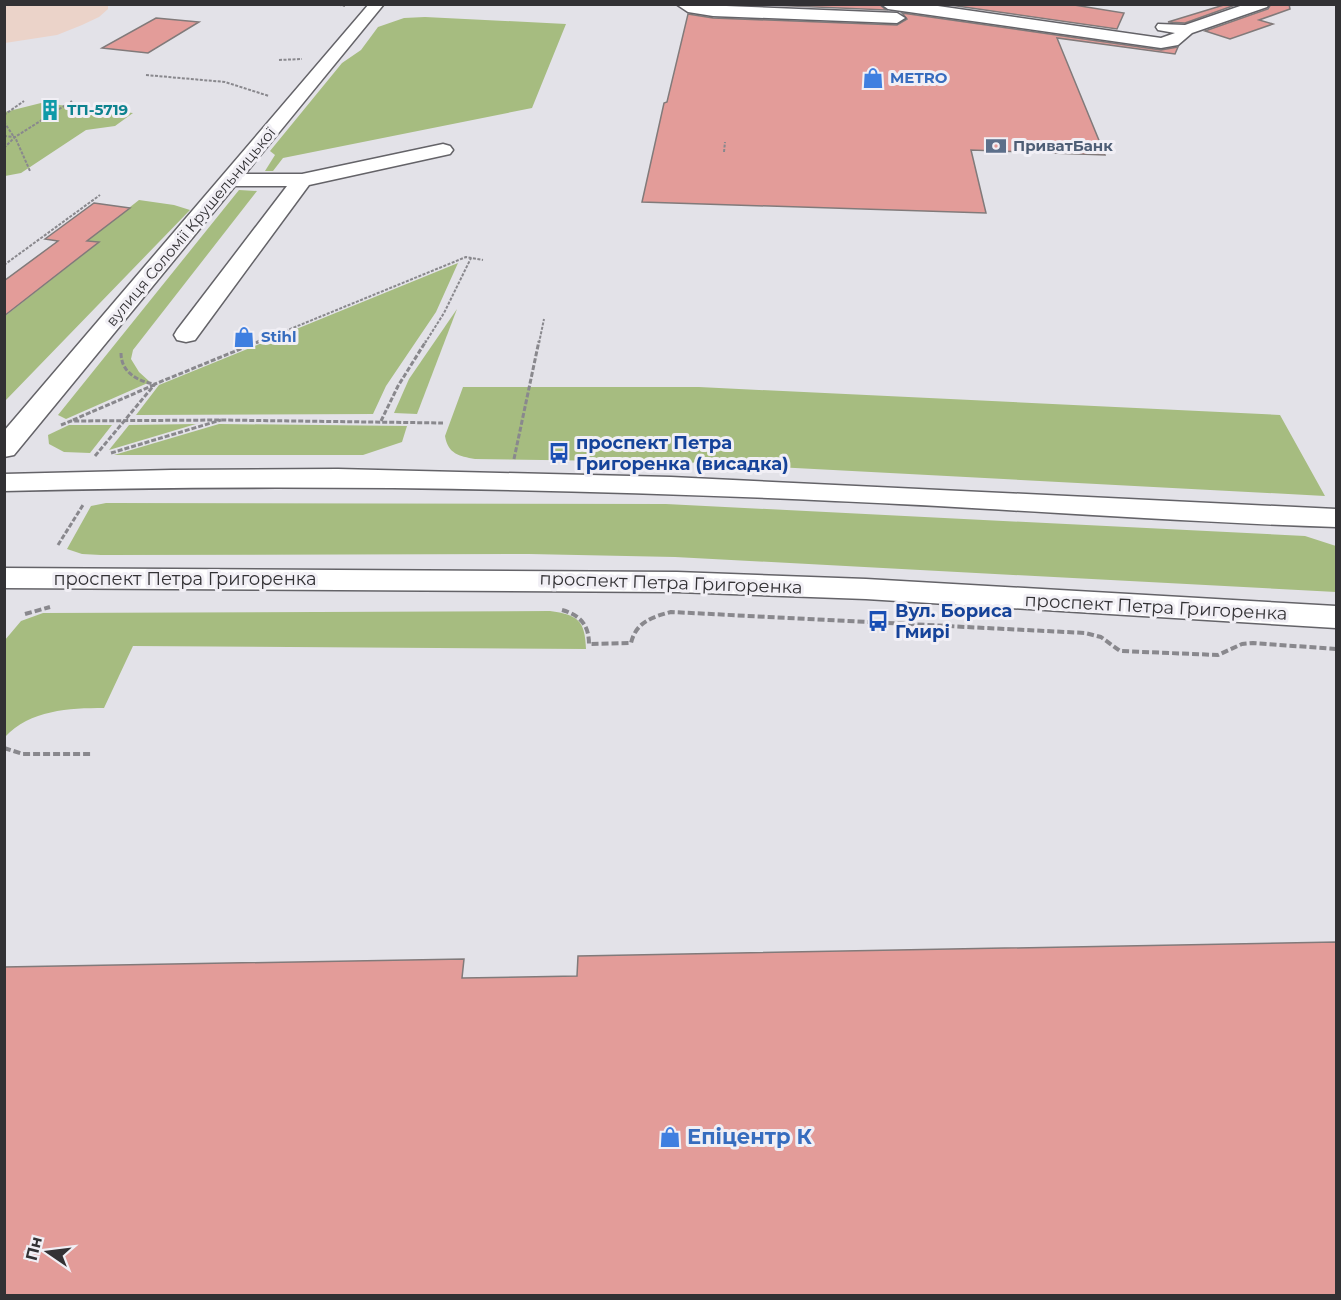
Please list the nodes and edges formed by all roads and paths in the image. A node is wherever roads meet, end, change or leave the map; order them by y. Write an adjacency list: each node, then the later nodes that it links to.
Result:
1 (377, 4): 20 (street, вулиця Соломії Крушельницької)
2 (683, 4): 4 (street)
3 (1262, 4): 6 (street)
4 (892, 11): 6 (street)
5 (1152, 25): 6 (street)
6 (1186, 30)
7 (146, 75): 8 (path)
8 (273, 98)
9 (24, 101): 11 (path)
10 (72, 101): 14 (path)
11 (4, 115)
12 (4, 122): 14 (path)
13 (4, 136): 14 (path)
14 (15, 137): 16 (path); 19 (path)
15 (725, 142): 18 (path)
16 (4, 148)
17 (443, 150): 21 (street)
18 (724, 152)
19 (30, 171)
20 (231, 180): 21 (street); 36 (street, вулиця Соломії Крушельницької)
21 (302, 180): 27 (street)
22 (100, 195): 25 (path)
23 (471, 258): 24 (path); 29 (path); 33 (path)
24 (483, 260)
25 (4, 266)
26 (544, 319): 37 (path)
27 (186, 335)
28 (122, 348): 29 (path)
29 (155, 384): 30 (path); 31 (path)
30 (71, 420): 31 (path); 35 (path)
31 (126, 420): 32 (path); 32 (path)
32 (221, 420): 33 (path)
33 (381, 421): 34 (path)
34 (443, 423)
35 (56, 427)
36 (4, 449)
37 (510, 481): 38 (street); 40 (street)
38 (4, 483)
39 (84, 504): 41 (path)
40 (1334, 519)
41 (58, 545)
42 (4, 578): 46 (street, проспект Петра Григоренка)
43 (52, 606): 45 (path)
44 (554, 608): 47 (path)
45 (26, 614)
46 (1336, 617)
47 (1336, 648)
48 (4, 747): 49 (path)
49 (93, 754)

